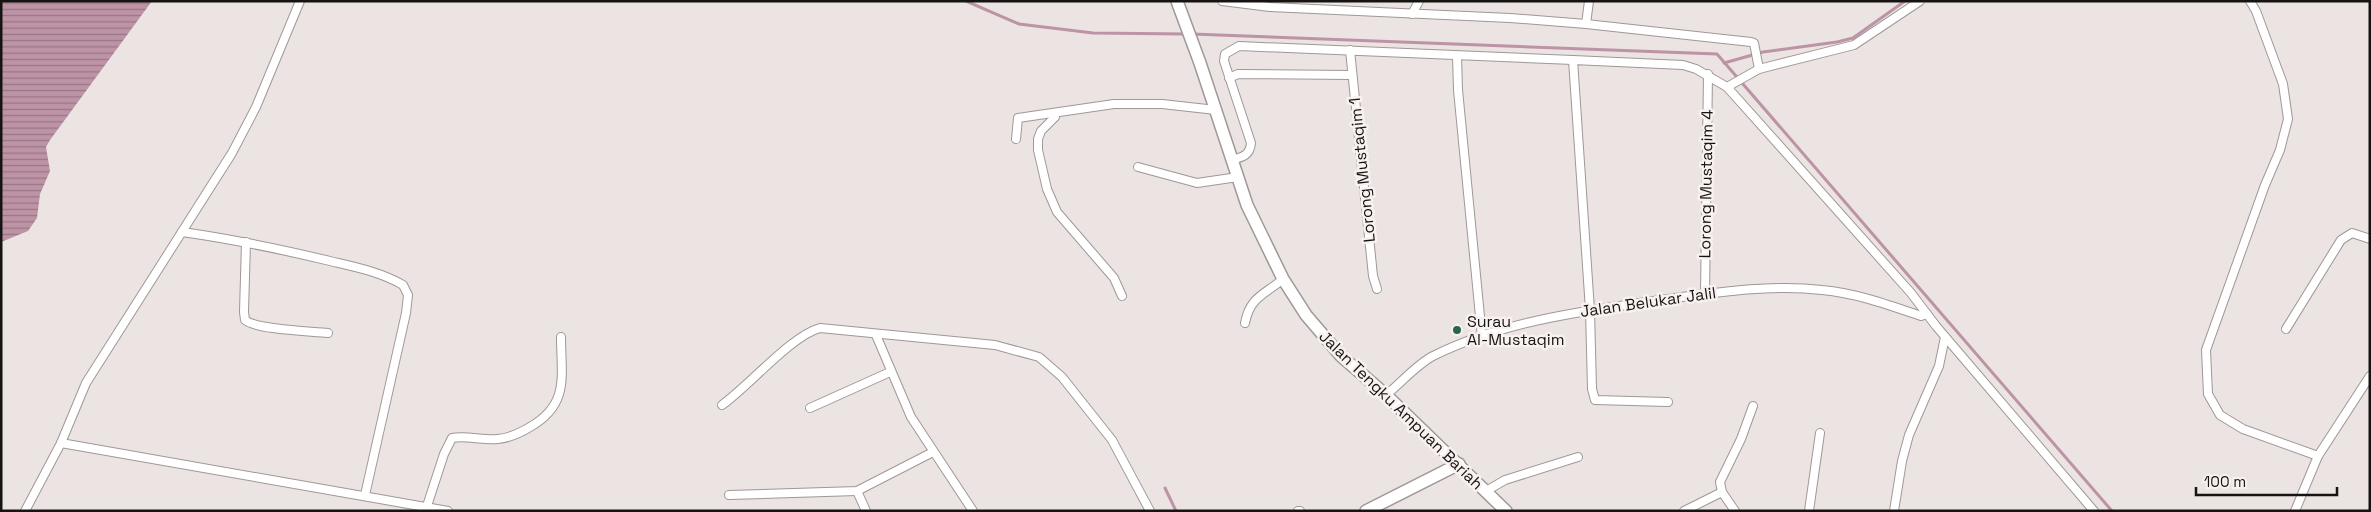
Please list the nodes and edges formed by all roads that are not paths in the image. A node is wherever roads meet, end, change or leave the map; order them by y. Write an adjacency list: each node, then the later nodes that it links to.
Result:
1 (300, 1): 25 (street)
2 (1222, 1): 8 (street)
3 (1419, 1): 9 (street)
4 (1589, 1): 10 (street)
5 (1920, 1): 14 (street)
6 (2250, 1): 51 (street)
7 (1178, 2): 19 (main road, Jalan Tengku Ampuan Bariah)
8 (1306, 5): 9 (street)
9 (1412, 14): 10 (street)
10 (1586, 24): 14 (street)
11 (1350, 50): 12 (street); 16 (street, Lorong Mustaqim 1); 17 (street)
12 (1457, 56): 13 (street); 39 (street)
13 (1573, 60): 15 (street); 32 (street)
14 (1758, 66): 18 (street)
15 (1708, 74): 18 (street); 30 (street, Lorong Mustaqim 4)
16 (1352, 75): 17 (street); 29 (street, Lorong Mustaqim 1)
17 (1229, 78): 22 (street)
18 (1729, 86): 33 (street)
19 (1216, 110): 20 (street); 22 (main road, Jalan Tengku Ampuan Bariah)
20 (1055, 113): 21 (street); 31 (street)
21 (1016, 139)
22 (1232, 160): 24 (main road, Jalan Tengku Ampuan Bariah)
23 (1138, 167): 24 (street)
24 (1238, 178): 28 (main road, Jalan Tengku Ampuan Bariah)
25 (182, 232): 27 (street); 49 (street)
26 (2370, 239): 35 (street)
27 (246, 242): 36 (street); 57 (street)
28 (1283, 279): 34 (street); 43 (main road, Jalan Tengku Ampuan Bariah)
29 (1377, 289)
30 (1705, 294): 32 (street, Jalan Belukar Jalil); 33 (street, Jalan Belukar Jalil)
31 (1122, 296)
32 (1590, 310): 39 (street, Jalan Belukar Jalil); 44 (street)
33 (1927, 314): 40 (street)
34 (1245, 323)
35 (2286, 329)
36 (328, 333)
37 (876, 335): 41 (street); 45 (street); 64 (street)
38 (561, 337): 59 (street)
39 (1482, 337): 43 (street, Jalan Belukar Jalil)
40 (1946, 337): 70 (street); 71 (street)
41 (890, 372): 47 (street); 50 (street)
42 (2370, 376): 51 (street)
43 (1386, 395): 53 (main road, Jalan Tengku Ampuan Bariah)
44 (1668, 402)
45 (722, 405)
46 (1753, 406): 56 (street)
47 (810, 408)
48 (1820, 433): 69 (street)
49 (61, 443): 57 (street); 60 (street)
50 (933, 452): 54 (street); 63 (street)
51 (2318, 456): 72 (street)
52 (1578, 457): 55 (street)
53 (1459, 464): 55 (main road, Jalan Tengku Ampuan Bariah); 65 (main road)
54 (858, 491): 58 (street); 62 (street)
55 (1486, 491): 66 (main road, Jalan Tengku Ampuan Bariah)
56 (1722, 492): 67 (street); 68 (street)
57 (365, 495): 59 (street)
58 (729, 495)
59 (427, 506): 61 (street)
60 (25, 511)
61 (448, 511)
62 (866, 511)
63 (973, 511)
64 (1150, 511)
65 (1366, 511)
66 (1506, 511)
67 (1684, 511)
68 (1735, 511)
69 (1810, 511)
70 (1894, 511)
71 (2094, 511)
72 (2295, 511)

